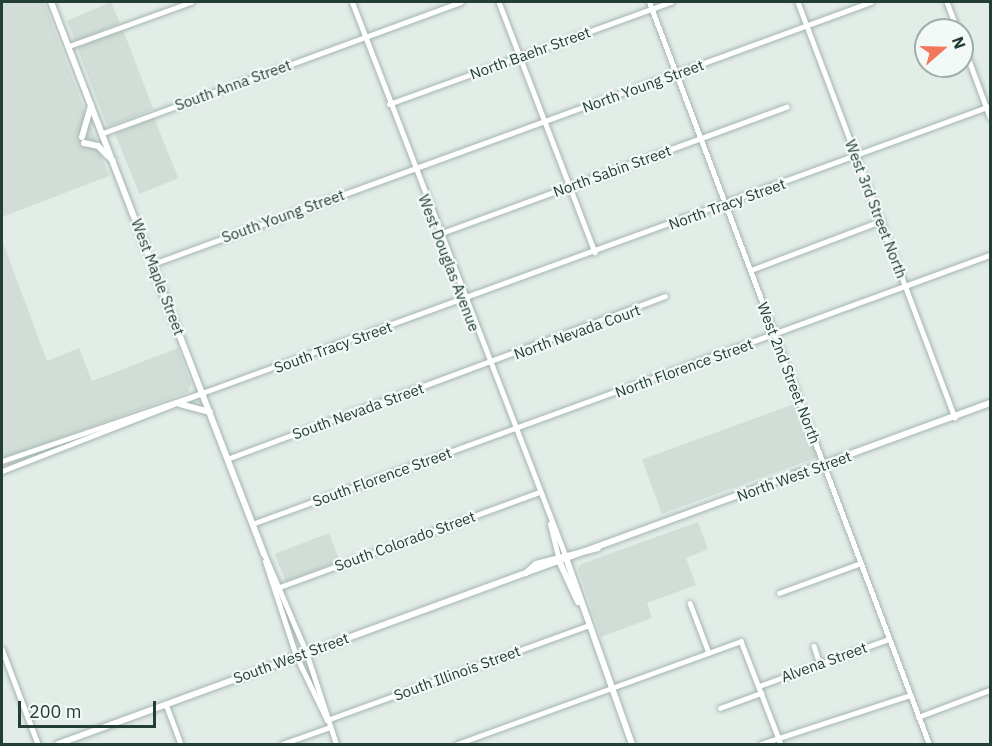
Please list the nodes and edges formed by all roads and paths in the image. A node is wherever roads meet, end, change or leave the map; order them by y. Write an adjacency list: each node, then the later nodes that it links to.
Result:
1 (51, 2): 15 (main road, West Maple Street)
2 (191, 2): 15 (street)
3 (352, 2): 14 (street, West Douglas Avenue)
4 (461, 2): 14 (street, South Anna Street)
5 (499, 2): 16 (street)
6 (649, 2): 11 (street, West 2nd Street North)
7 (671, 2): 11 (street, North Baehr Street)
8 (798, 2): 13 (street, West 3rd Street North)
9 (871, 2): 13 (street, North Young Street)
10 (947, 2): 12 (street)
11 (652, 9): 16 (street, North Baehr Street); 18 (street, West 2nd Street North)
12 (953, 18)
13 (807, 26): 18 (street, North Young Street); 27 (street, West 3rd Street North)
14 (364, 37): 20 (street, West Douglas Avenue); 25 (street, South Anna Street)
15 (69, 46): 19 (main road, West Maple Street)
16 (520, 56): 20 (street, North Baehr Street); 24 (street)
17 (974, 70): 22 (street)
18 (676, 73): 24 (street, North Young Street); 26 (street, West 2nd Street North)
19 (92, 104): 25 (main road, West Maple Street); 28 (main road)
20 (389, 104): 29 (street, West Douglas Avenue)
21 (786, 107): 26 (street, North Sabin Street)
22 (989, 107): 23 (street); 27 (street, North Tracy Street)
23 (990, 117)
24 (545, 122): 29 (street, North Young Street); 30 (street)
25 (103, 133): 28 (main road, West Maple Street)
26 (700, 137): 30 (street, North Sabin Street); 31 (street, West 2nd Street North)
27 (857, 156): 31 (street, North Tracy Street); 32 (street, West 3rd Street North)
28 (114, 162): 36 (main road, West Maple Street)
29 (414, 169): 33 (street, West Douglas Avenue); 36 (street, South Young Street)
30 (570, 187): 33 (street, North Sabin Street); 34 (street)
31 (726, 204): 34 (street, North Tracy Street); 37 (street, West 2nd Street North)
32 (881, 221): 37 (street); 38 (street, West 3rd Street North)
33 (439, 234): 40 (street, West Douglas Avenue)
34 (595, 252): 40 (street, North Tracy Street)
35 (990, 255): 38 (street, North Florence Street)
36 (153, 264): 43 (main road, West Maple Street)
37 (751, 270): 41 (street, West 2nd Street North)
38 (906, 287): 41 (street, North Florence Street); 47 (street, West 3rd Street North)
39 (665, 296): 42 (street, North Nevada Court)
40 (464, 299): 42 (street, West Douglas Avenue); 43 (street, South Tracy Street)
41 (775, 335): 48 (street, North Florence Street); 51 (street, West 2nd Street North)
42 (488, 364): 48 (street, West Douglas Avenue); 49 (street, South Nevada Street)
43 (202, 393): 44 (street, South Tracy Street); 46 (main road, West Maple Street); 50 (street, South Tracy Street)
44 (180, 404): 46 (main road); 52 (street, South Tracy Street)
45 (990, 404): 47 (main road, North West Street)
46 (210, 412): 49 (main road, West Maple Street)
47 (955, 417): 51 (main road, North West Street)
48 (513, 430): 53 (street, West Douglas Avenue); 54 (street, South Florence Street)
49 (227, 459): 54 (main road, West Maple Street)
50 (2, 461)
51 (824, 465): 55 (main road, North West Street); 58 (street, West 2nd Street North)
52 (2, 471)
53 (537, 493): 57 (street, West Douglas Avenue); 61 (street, South Colorado Street)
54 (252, 524): 56 (main road, West Maple Street)
55 (598, 548): 57 (main road, North West Street); 59 (main road, North West Street)
56 (264, 554): 61 (street, West Maple Street); 62 (street, West Maple Street)
57 (562, 556): 59 (main road, West Douglas Avenue); 60 (main road, South West Street)
58 (861, 563): 63 (street); 68 (street, West 2nd Street North)
59 (564, 564): 60 (main road, South West Street); 67 (main road, West Douglas Avenue)
60 (525, 574): 71 (main road, South West Street)
61 (281, 586): 62 (street, South Colorado Street); 65 (street, West Maple Street)
62 (273, 589): 66 (street, West Maple Street)
63 (779, 593)
64 (690, 603): 72 (street)
65 (293, 619): 66 (street); 71 (street, West Maple Street)
66 (284, 622): 73 (street, West Maple Street)
67 (587, 626): 76 (main road, West Douglas Avenue); 83 (street, South Illinois Street)
68 (889, 639): 74 (street, Alvena Street); 79 (street, West 2nd Street North)
69 (814, 646): 74 (street)
70 (2, 649): 86 (street)
71 (306, 652): 73 (main road, South West Street); 83 (street, West Maple Street)
72 (709, 653): 75 (street); 76 (street)
73 (296, 656): 80 (main road, South West Street); 83 (street, West Maple Street)
74 (820, 664): 75 (street, Alvena Street)
75 (759, 686): 78 (street)
76 (611, 689): 91 (street); 92 (main road, West Douglas Avenue)
77 (990, 690): 82 (street)
78 (762, 693): 81 (street); 85 (street)
79 (910, 695): 82 (street, West 2nd Street North); 85 (street)
80 (166, 704): 87 (main road, South West Street); 88 (street)
81 (720, 708)
82 (918, 717): 94 (street, West 2nd Street North)
83 (327, 720): 84 (street, West Maple Street)
84 (330, 727): 89 (street); 90 (street, West Maple Street)
85 (780, 742): 93 (street)
86 (38, 744)
87 (58, 744)
88 (181, 744)
89 (282, 744)
90 (336, 744)
91 (457, 744)
92 (632, 744)
93 (761, 744)
94 (929, 744)

